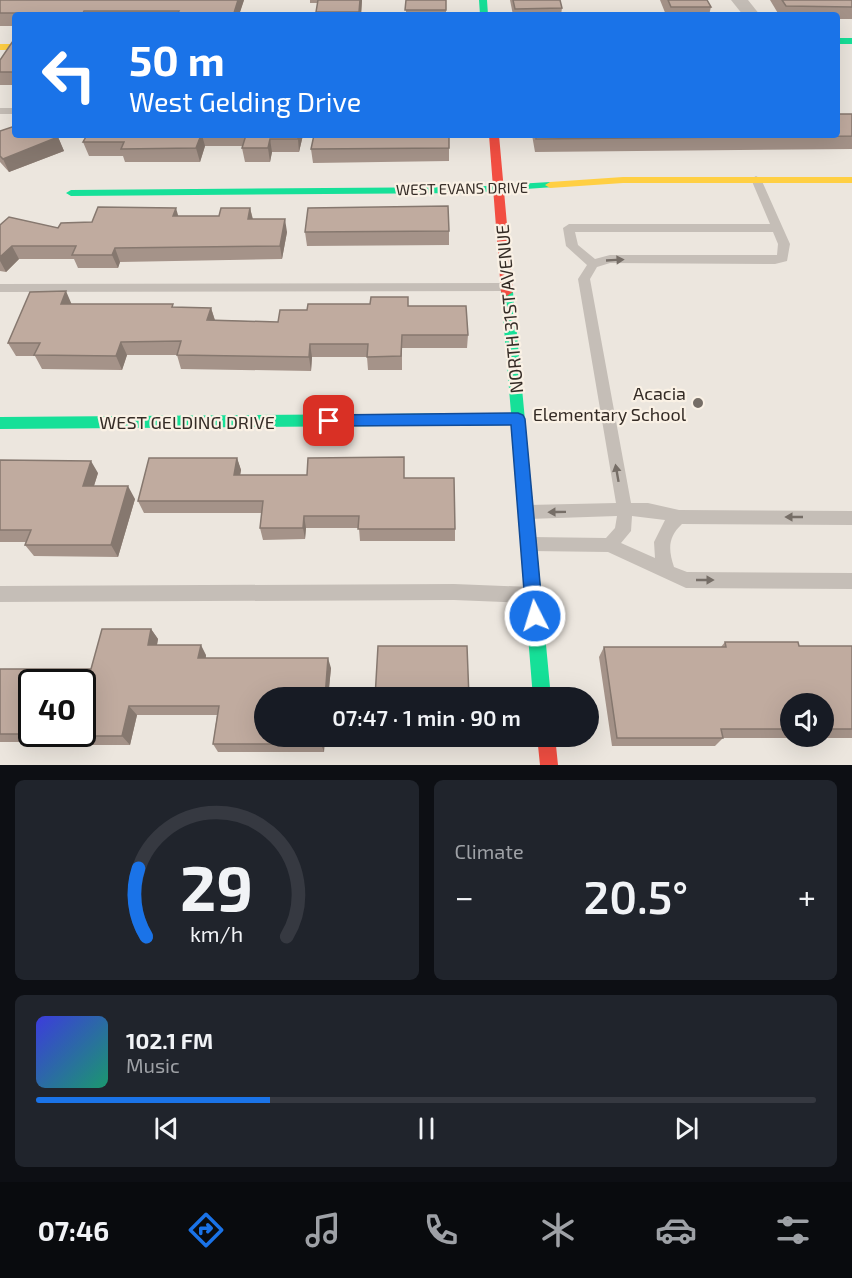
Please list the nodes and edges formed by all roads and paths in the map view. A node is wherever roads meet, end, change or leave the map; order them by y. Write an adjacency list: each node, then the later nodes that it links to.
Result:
1 (739, 0): 2 (street)
2 (749, 12)
3 (494, 138): 6 (street, NORTH 31ST AVENUE)
4 (756, 179): 5 (street, WEST EVANS DRIVE); 6 (street, WEST EVANS DRIVE); 8 (lane)
5 (852, 180)
6 (498, 189): 7 (street, WEST EVANS DRIVE); 10 (street, NORTH 31ST AVENUE)
7 (71, 192)
8 (777, 228): 9 (lane, one-way to 8); 9 (lane)
9 (593, 264): 14 (lane, one-way to 9)
10 (507, 287): 11 (lane); 12 (street, NORTH 31ST AVENUE)
11 (0, 288)
12 (518, 419): 13 (street, WEST GELDING DRIVE); 15 (street, NORTH 31ST AVENUE)
13 (0, 423)
14 (625, 510): 15 (lane, one-way to 15); 16 (lane); 19 (lane)
15 (526, 512): 18 (street, NORTH 31ST AVENUE)
16 (679, 517): 17 (lane, one-way to 16); 20 (lane)
17 (852, 518)
18 (528, 544): 19 (lane); 23 (street, NORTH 31ST AVENUE)
19 (609, 545): 20 (lane)
20 (668, 573): 21 (lane, one-way to 21)
21 (852, 581)
22 (0, 594): 23 (lane)
23 (533, 595): 24 (street, NORTH 31ST AVENUE)
24 (541, 687)
25 (547, 747): 26 (street)
26 (549, 765)

